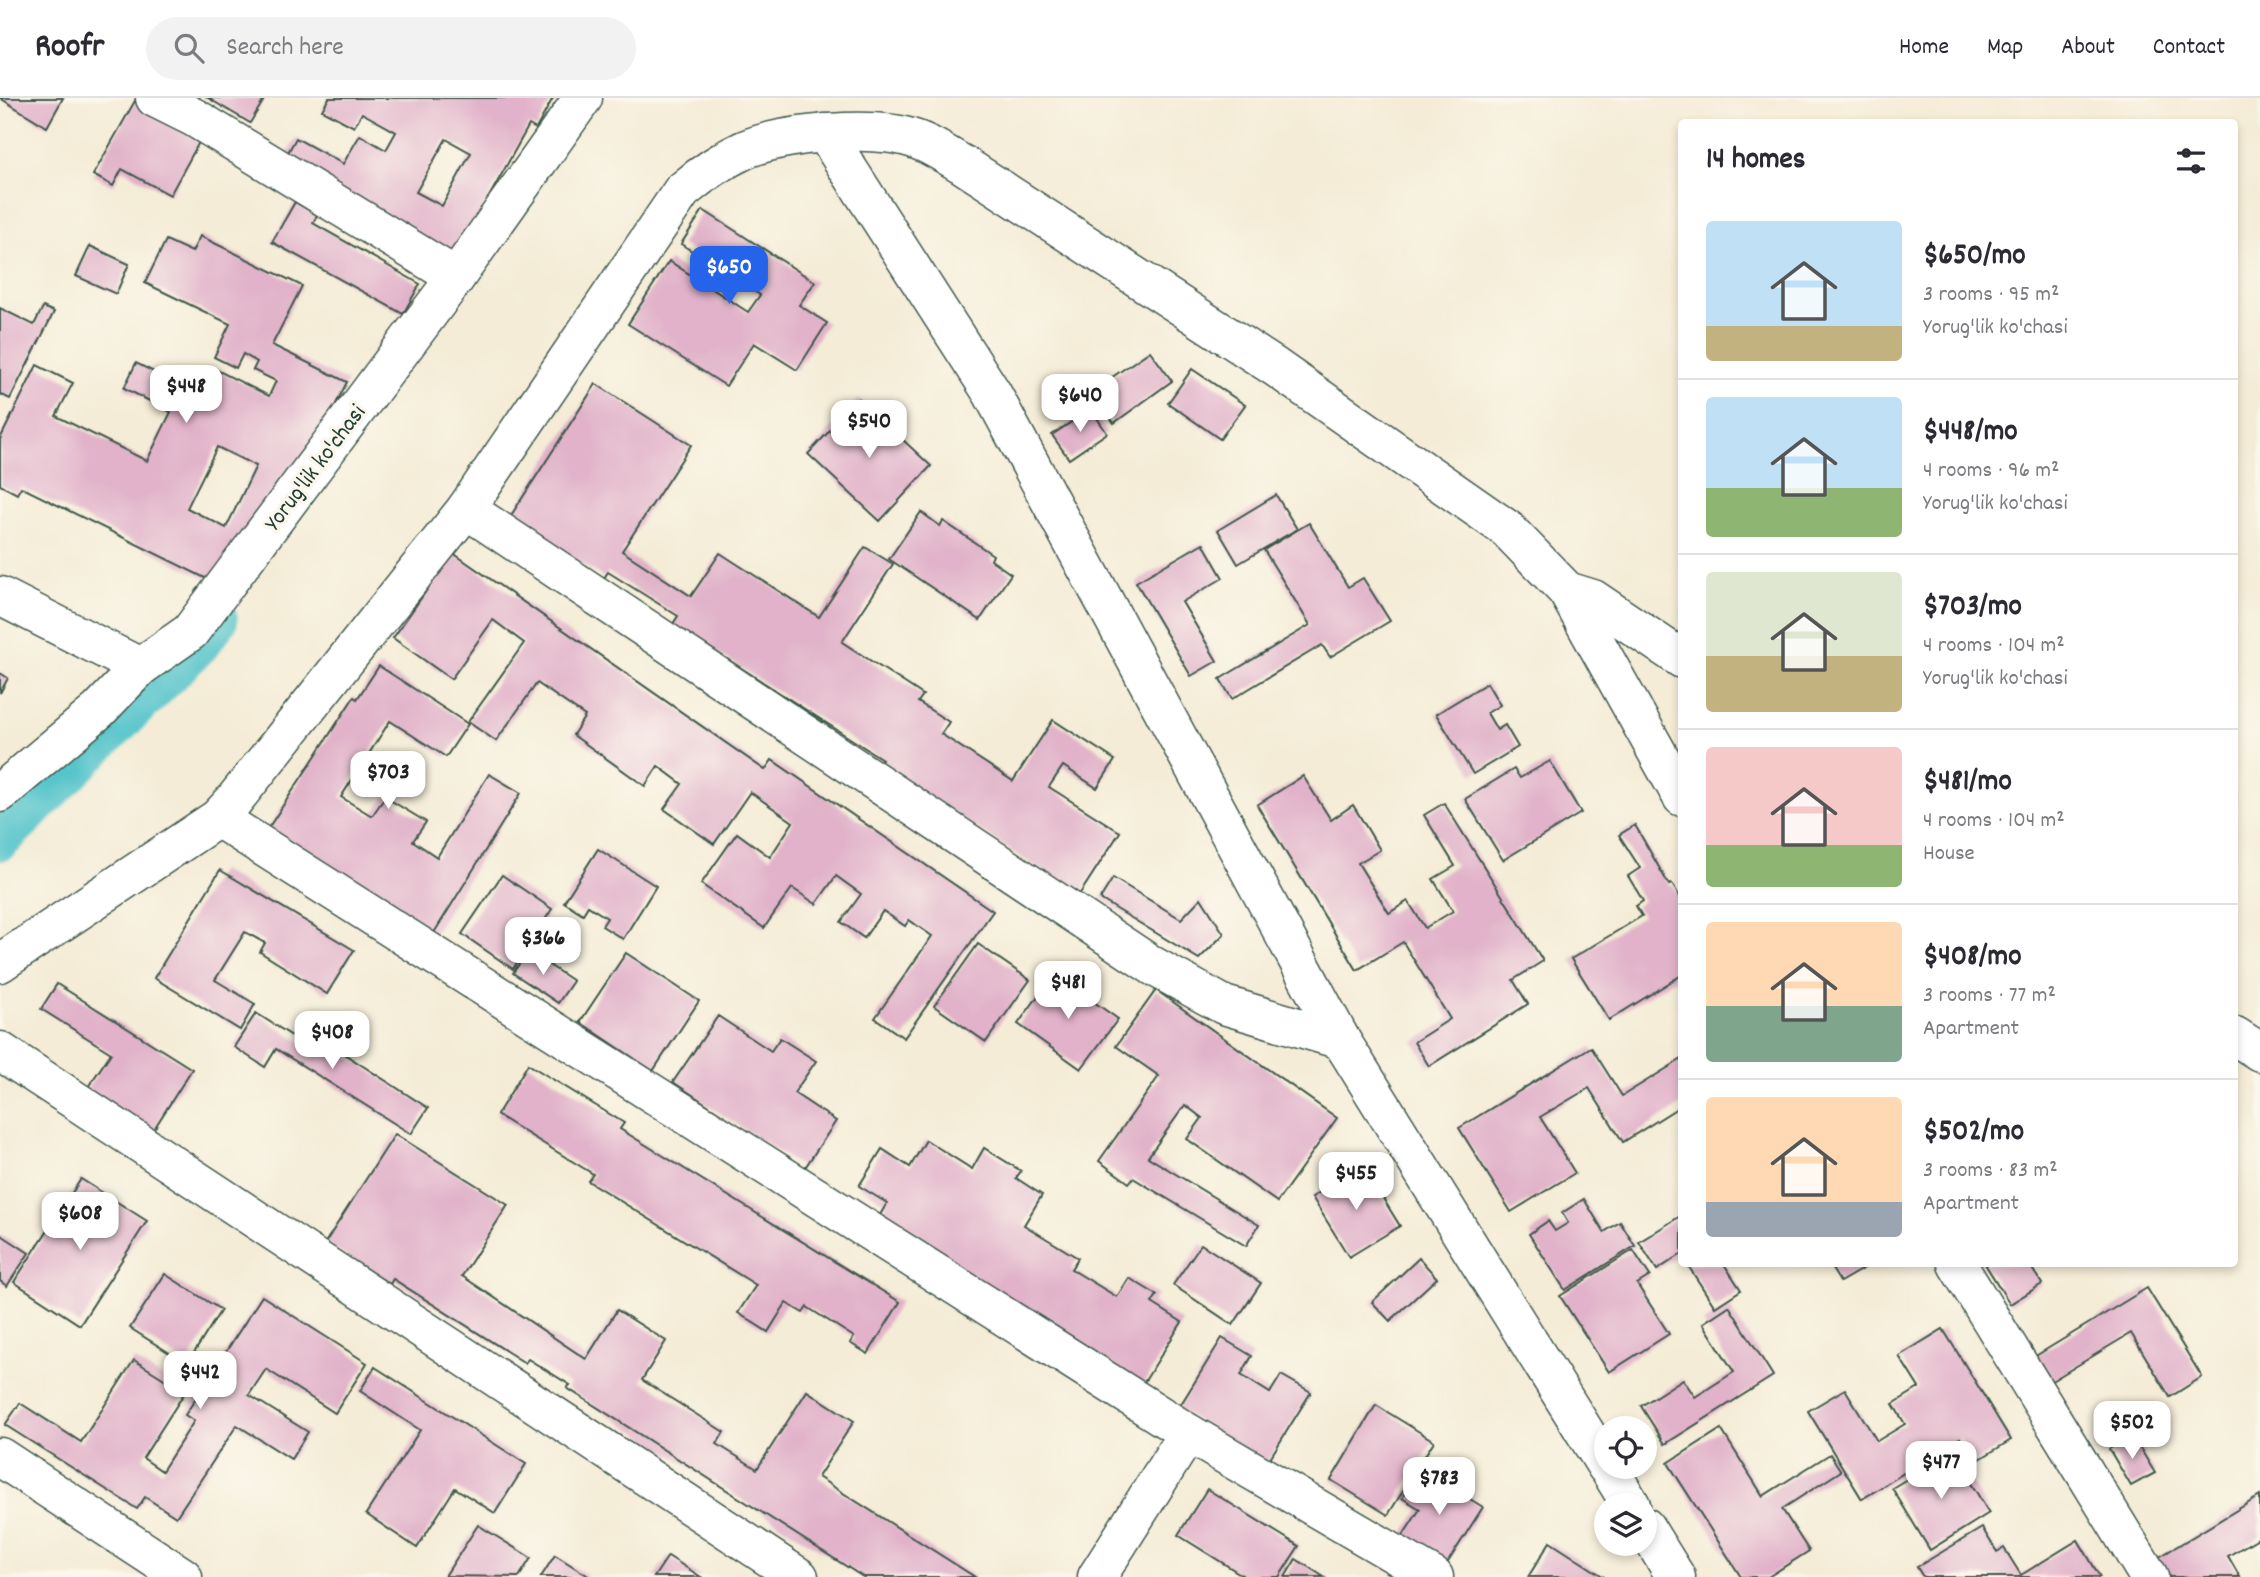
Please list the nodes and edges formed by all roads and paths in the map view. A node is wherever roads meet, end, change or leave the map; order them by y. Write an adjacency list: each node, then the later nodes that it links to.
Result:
1 (155, 98): 4 (street)
2 (583, 98): 4 (street, Yorug'lik ko'chasi)
3 (825, 133): 5 (street); 6 (street); 15 (street)
4 (456, 277): 9 (street, Yorug'lik ko'chasi)
5 (466, 509): 12 (street); 15 (street)
6 (1567, 592): 8 (street); 10 (street)
7 (0, 596): 9 (street)
8 (1678, 656)
9 (140, 667): 11 (street, Yorug'lik ko'chasi)
10 (1678, 790)
11 (0, 793)
12 (218, 818): 13 (street); 19 (street)
13 (0, 963)
14 (2238, 1038): 17 (street)
15 (1341, 1040): 20 (street)
16 (0, 1051): 24 (street)
17 (2260, 1052)
18 (1959, 1267): 28 (street)
19 (1188, 1433): 25 (street); 26 (street)
20 (1594, 1445)
21 (0, 1458): 23 (street)
22 (1657, 1546): 27 (street)
23 (183, 1577)
24 (799, 1577)
25 (1097, 1577)
26 (1434, 1577)
27 (1676, 1577)
28 (2149, 1577)

